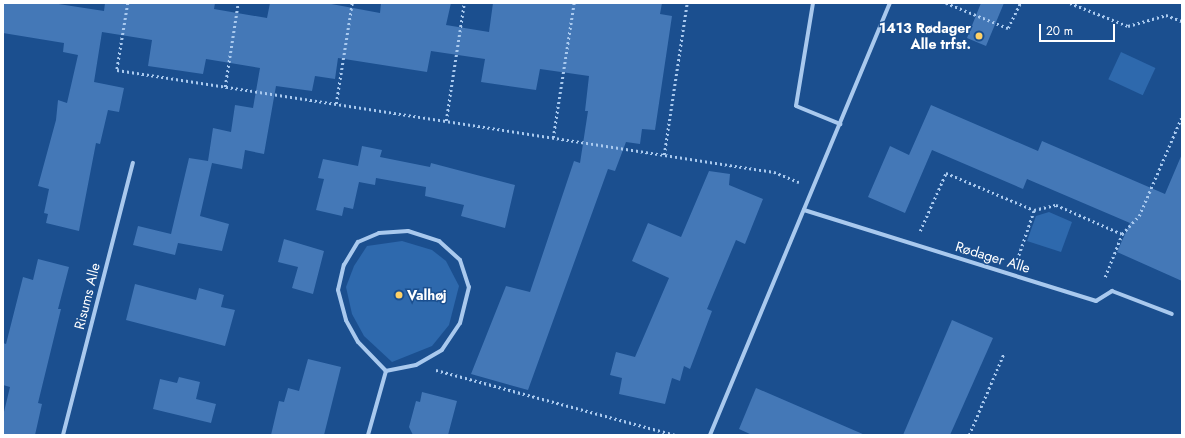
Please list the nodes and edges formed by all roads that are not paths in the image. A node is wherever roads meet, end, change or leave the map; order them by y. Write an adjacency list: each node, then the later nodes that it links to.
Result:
1 (813, 3): 3 (street)
2 (890, 3): 3 (street)
3 (840, 124): 5 (street)
4 (133, 163): 8 (street, Risums Alle)
5 (804, 210): 6 (street, Rødager Alle); 10 (street)
6 (1172, 314)
7 (386, 371): 7 (street); 9 (street)
8 (63, 435)
9 (368, 435)
10 (710, 435)

